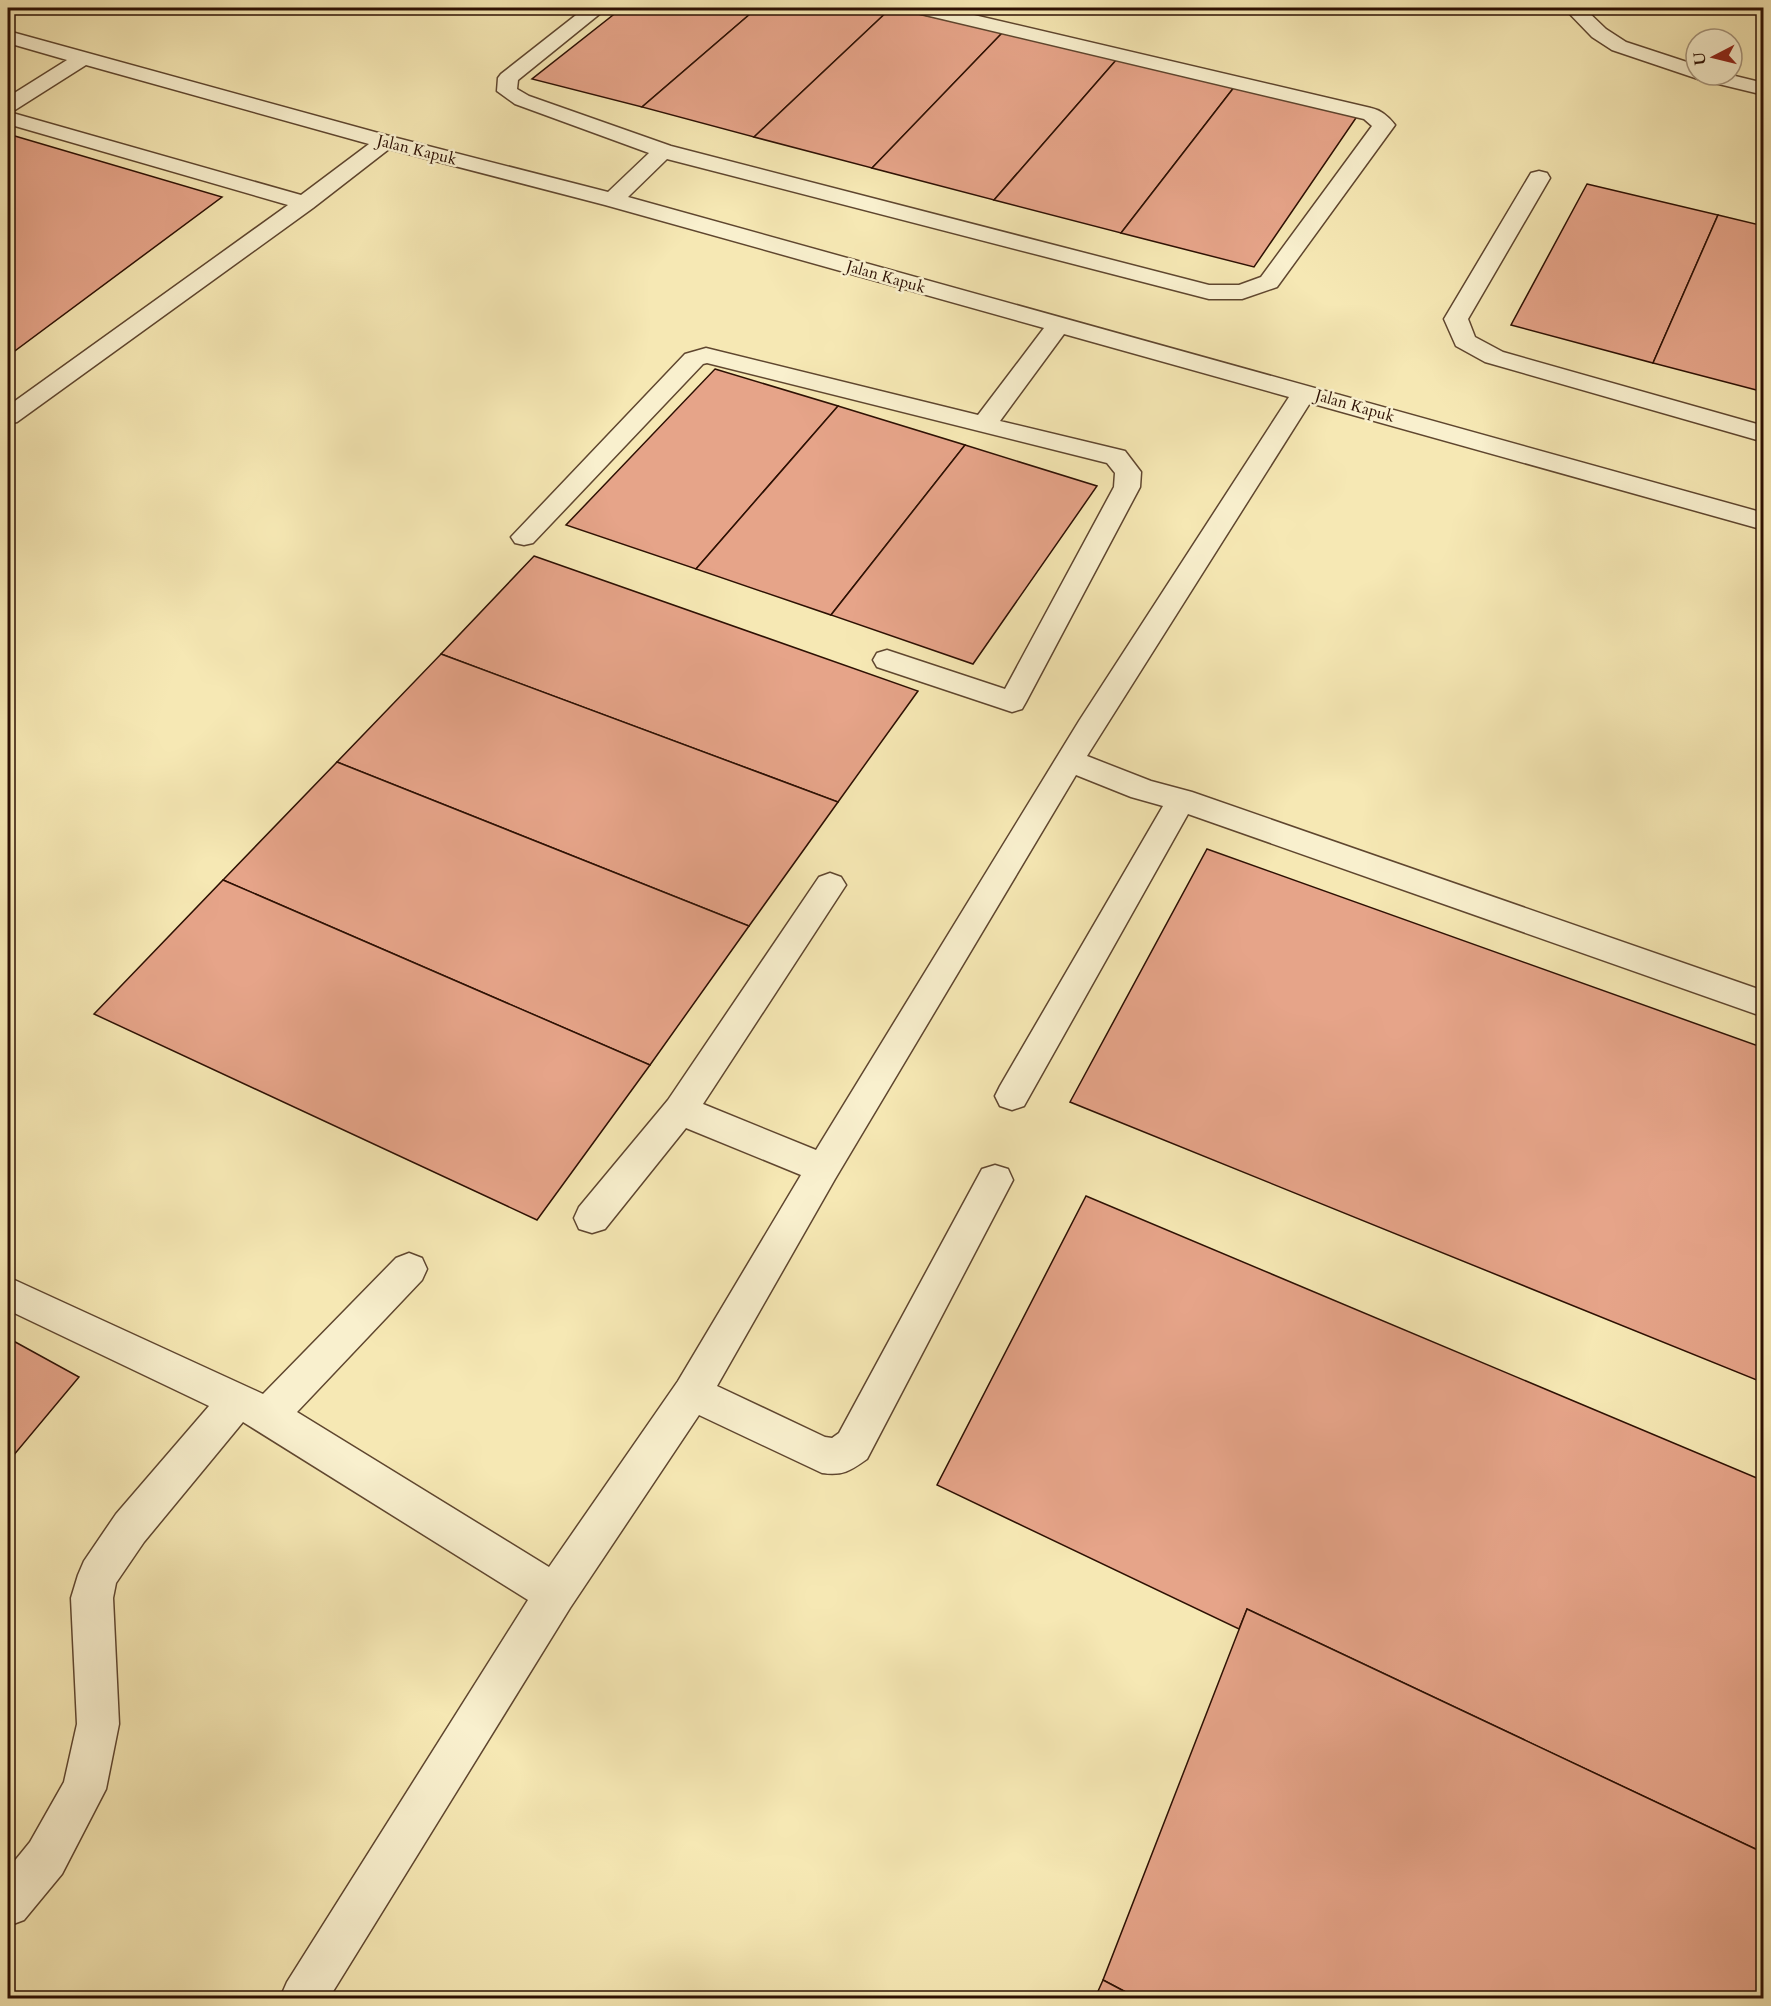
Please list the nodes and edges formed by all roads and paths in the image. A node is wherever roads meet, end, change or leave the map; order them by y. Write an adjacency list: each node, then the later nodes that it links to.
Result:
1 (597, 8): 12 (street)
2 (921, 8): 12 (street)
3 (1573, 8): 6 (street)
4 (8, 37): 5 (street, Jalan Kapuk)
5 (83, 58): 9 (street); 11 (street, Jalan Kapuk)
6 (1684, 69)
7 (1744, 84): 8 (street)
8 (1764, 89)
9 (8, 106)
10 (8, 118): 15 (street)
11 (385, 142): 14 (street, Jalan Kapuk); 15 (street)
12 (663, 151): 14 (street)
13 (1539, 178): 20 (street)
14 (613, 200): 16 (street, Jalan Kapuk)
15 (305, 202): 18 (street)
16 (1058, 325): 17 (street, Jalan Kapuk); 19 (street)
17 (1305, 392): 21 (street, Jalan Kapuk); 24 (street)
18 (8, 417)
19 (984, 425): 22 (street); 23 (street)
20 (1764, 434)
21 (1764, 522)
22 (524, 537)
23 (887, 660)
24 (1070, 761): 25 (street); 30 (street)
25 (1181, 800): 27 (street); 28 (street)
26 (830, 885): 29 (street)
27 (1764, 1004)
28 (1012, 1096)
29 (680, 1110): 30 (street); 32 (street)
30 (823, 1169): 35 (street)
31 (995, 1180): 35 (street)
32 (592, 1218)
33 (410, 1269): 36 (street)
34 (8, 1293): 36 (street)
35 (692, 1393): 37 (street)
36 (253, 1408): 37 (street); 38 (street)
37 (555, 1594): 39 (street)
38 (8, 1904)
39 (303, 1998)

